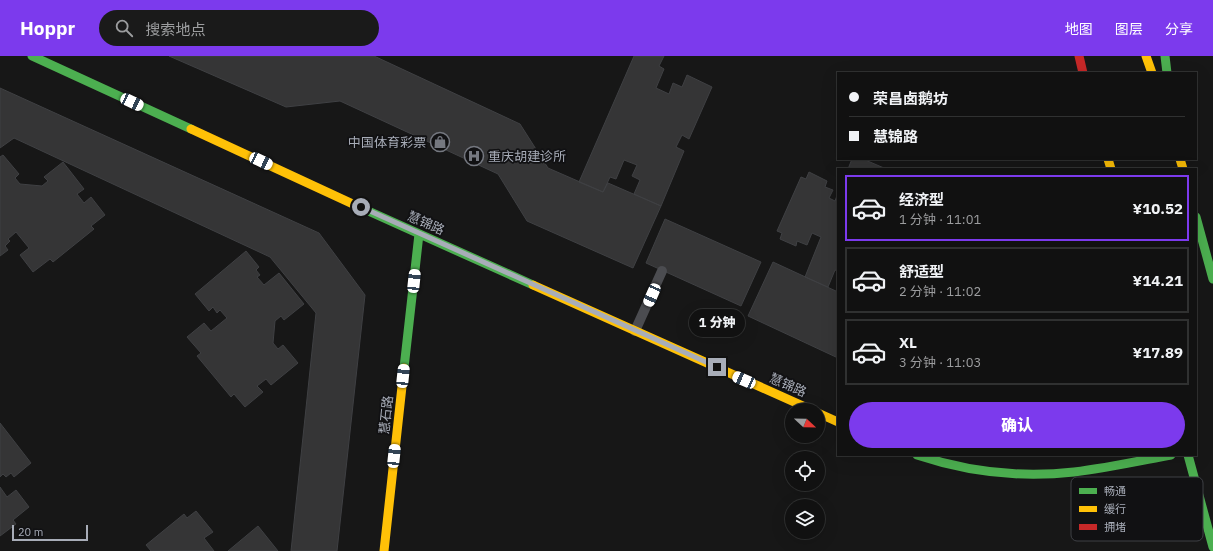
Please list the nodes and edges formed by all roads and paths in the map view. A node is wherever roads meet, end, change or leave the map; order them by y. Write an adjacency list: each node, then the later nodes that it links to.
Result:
1 (32, 56): 9 (street, 慧锦路)
2 (1079, 56): 5 (street)
3 (1146, 56): 6 (street)
4 (1165, 56): 7 (street)
5 (1084, 72)
6 (1152, 72)
7 (1167, 72)
8 (1197, 221): 11 (street)
9 (419, 234): 12 (street, 慧锦路); 22 (street, 慧石路)
10 (662, 271): 12 (lane)
11 (1213, 279)
12 (635, 331): 13 (street, 慧锦路)
13 (796, 403)
14 (825, 416): 15 (street)
15 (837, 422)
16 (920, 456): 17 (street)
17 (1165, 456)
18 (1188, 456): 19 (street)
19 (1194, 477)
20 (1203, 510): 21 (street)
21 (1213, 547)
22 (384, 551)

